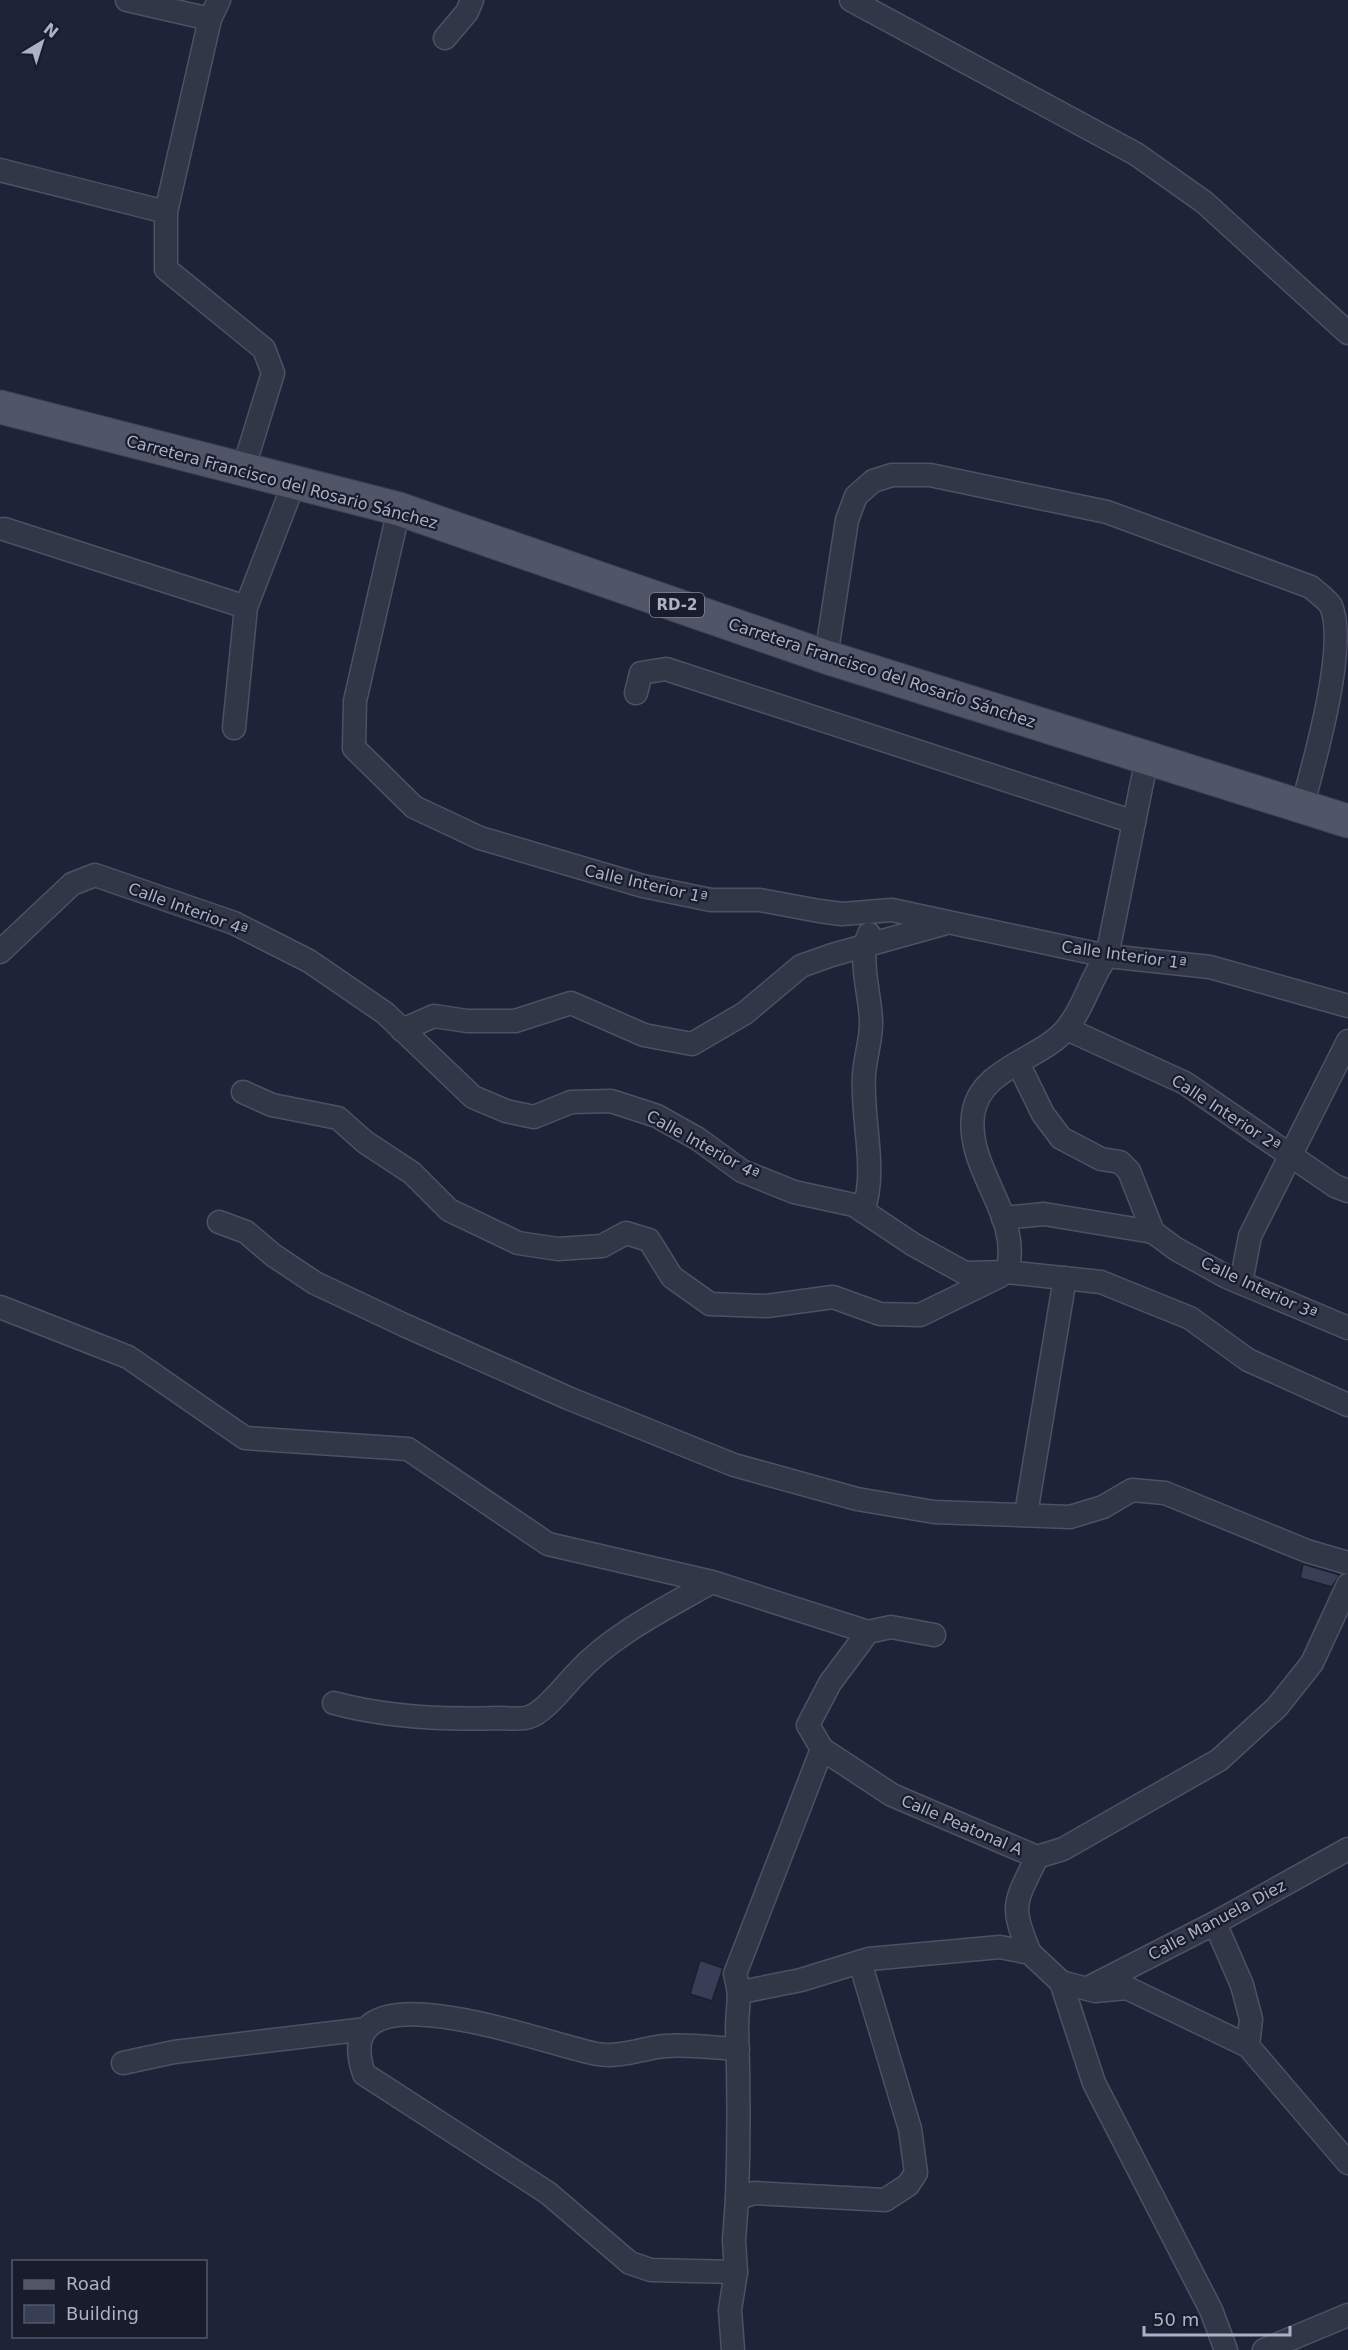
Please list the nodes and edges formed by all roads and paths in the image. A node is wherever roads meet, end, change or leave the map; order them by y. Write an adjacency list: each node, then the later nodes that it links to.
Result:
1 (127, 0): 5 (street)
2 (472, 0): 6 (street)
3 (851, 0): 4 (street)
4 (876, 6): 9 (street)
5 (215, 10): 8 (street)
6 (445, 38)
7 (0, 171): 8 (street)
8 (166, 212): 11 (street)
9 (1348, 333)
10 (0, 407): 11 (main road, Carretera Francisco del Rosario Sánchez / RD-2)
11 (243, 470): 12 (main road, Carretera Francisco del Rosario Sánchez / RD-2)
12 (294, 483): 13 (main road, Carretera Francisco del Rosario Sánchez / RD-2); 15 (street)
13 (399, 509): 16 (main road, Carretera Francisco del Rosario Sánchez / RD-2); 23 (street, Calle Interior 1ª)
14 (4, 529): 15 (street)
15 (246, 607): 18 (street)
16 (826, 657): 19 (main road, Carretera Francisco del Rosario Sánchez / RD-2); 20 (street)
17 (636, 693): 22 (street)
18 (234, 728)
19 (1148, 758): 20 (main road, Carretera Francisco del Rosario Sánchez / RD-2); 22 (street)
20 (1302, 807): 21 (main road, Carretera Francisco del Rosario Sánchez / RD-2)
21 (1348, 821)
22 (1134, 822): 27 (street)
23 (892, 910): 24 (street, Calle Interior 1ª); 25 (street)
24 (944, 923): 25 (street); 27 (street, Calle Interior 1ª)
25 (864, 946): 30 (street); 36 (street)
26 (0, 952): 30 (street, Calle Interior 4ª)
27 (1107, 956): 28 (street, Calle Interior 1ª); 29 (street)
28 (1348, 1006)
29 (1067, 1029): 32 (street); 34 (street, Calle Interior 2ª)
30 (402, 1030): 36 (street, Calle Interior 4ª)
31 (1348, 1041): 34 (street)
32 (1018, 1063): 37 (street); 39 (street)
33 (243, 1092): 40 (street)
34 (1290, 1155): 35 (street, Calle Interior 2ª); 42 (street)
35 (1348, 1191)
36 (863, 1211): 40 (street, Calle Interior 4ª)
37 (1003, 1218): 39 (street); 40 (street)
38 (219, 1222): 46 (street)
39 (1153, 1232): 42 (street, Calle Interior 3ª)
40 (1007, 1272): 41 (street, Calle Interior 4ª)
41 (1065, 1278): 45 (street, Calle Interior 4ª); 46 (street)
42 (1241, 1283): 44 (street, Calle Interior 3ª)
43 (0, 1306): 48 (street)
44 (1348, 1328)
45 (1348, 1405)
46 (1026, 1514): 47 (street)
47 (1348, 1563)
48 (712, 1582): 50 (street); 52 (street)
49 (1348, 1585): 55 (street, Calle Peatonal A)
50 (868, 1632): 51 (street); 53 (street)
51 (934, 1635)
52 (333, 1703)
53 (822, 1749): 55 (street, Calle Peatonal A); 61 (street)
54 (1348, 1849): 56 (street, Calle Manuela Diez)
55 (1037, 1857): 57 (street)
56 (1215, 1923): 60 (street, Calle Manuela Diez); 63 (street)
57 (1029, 1953): 58 (street); 59 (street)
58 (860, 1962): 61 (street); 67 (street)
59 (1062, 1982): 60 (street); 70 (street)
60 (1086, 1989): 63 (street)
61 (741, 1992): 64 (street)
62 (366, 2029): 64 (street); 65 (street); 68 (street)
63 (1248, 2046): 66 (street)
64 (738, 2049): 67 (street)
65 (123, 2062)
66 (1348, 2163)
67 (737, 2199): 68 (street)
68 (736, 2272): 71 (street)
69 (1348, 2315): 72 (street)
70 (1218, 2348)
71 (733, 2350)
72 (1264, 2350)

